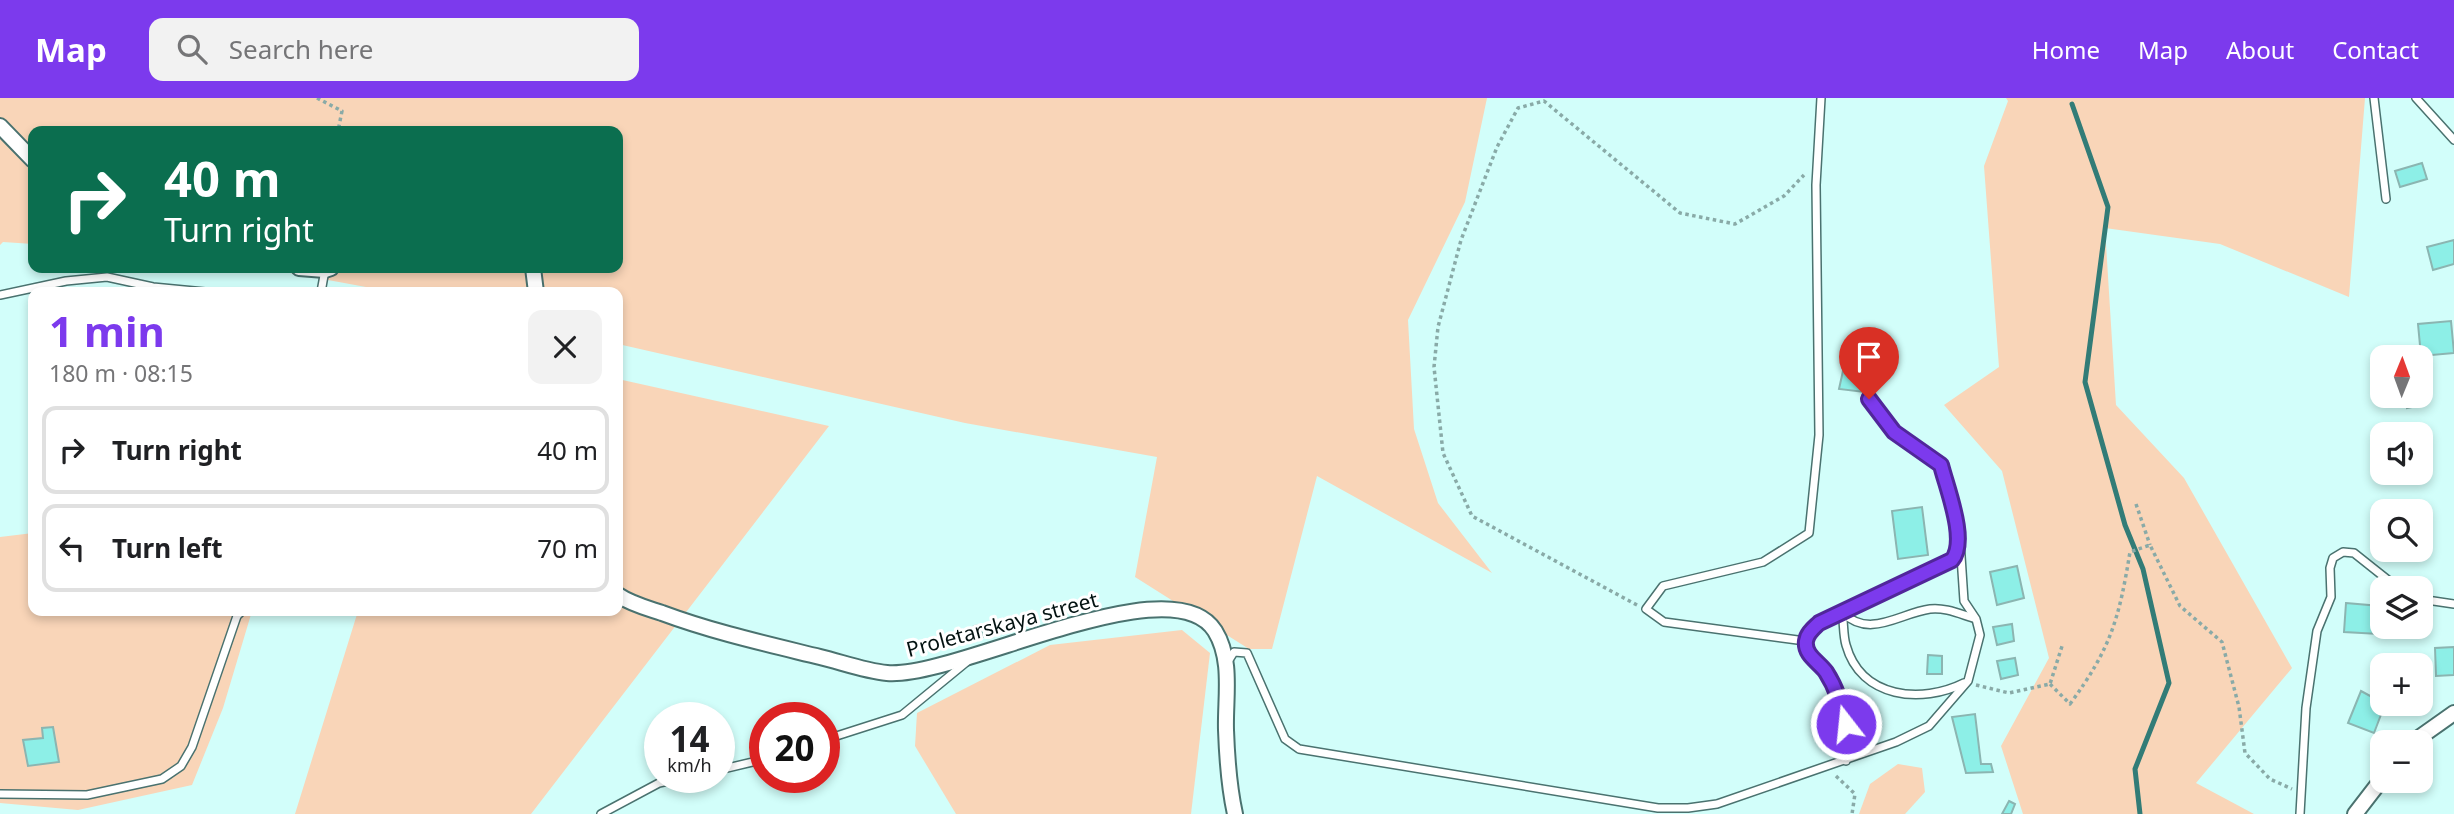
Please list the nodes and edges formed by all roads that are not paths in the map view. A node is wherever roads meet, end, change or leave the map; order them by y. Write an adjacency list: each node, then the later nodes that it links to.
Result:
1 (1821, 98): 21 (lane)
2 (2374, 98): 7 (lane)
3 (2416, 98): 5 (lane)
4 (0, 126): 6 (street)
5 (2454, 140)
6 (28, 155)
7 (2386, 199)
8 (38, 287): 9 (lane)
9 (153, 287)
10 (28, 289): 11 (lane)
11 (0, 295)
12 (1869, 399): 13 (lane)
13 (1960, 541): 18 (lane); 20 (lane)
14 (2382, 576): 34 (lane)
15 (623, 597): 22 (street, Proletarskaya street)
16 (2433, 601): 17 (lane)
17 (2454, 604)
18 (1842, 612): 20 (lane); 21 (lane); 24 (lane)
19 (237, 616): 31 (lane)
20 (1976, 619): 24 (lane)
21 (1805, 641): 28 (lane)
22 (975, 656): 23 (street, Proletarskaya street); 27 (lane)
23 (1227, 663): 28 (lane); 33 (street, Proletarskaya street)
24 (1968, 681): 28 (lane)
25 (2454, 713): 26 (street)
26 (2430, 730)
27 (840, 735)
28 (1846, 761)
29 (644, 791): 32 (lane)
30 (2372, 793): 35 (street)
31 (0, 794)
32 (601, 814)
33 (1236, 814)
34 (2300, 814)
35 (2356, 814)

